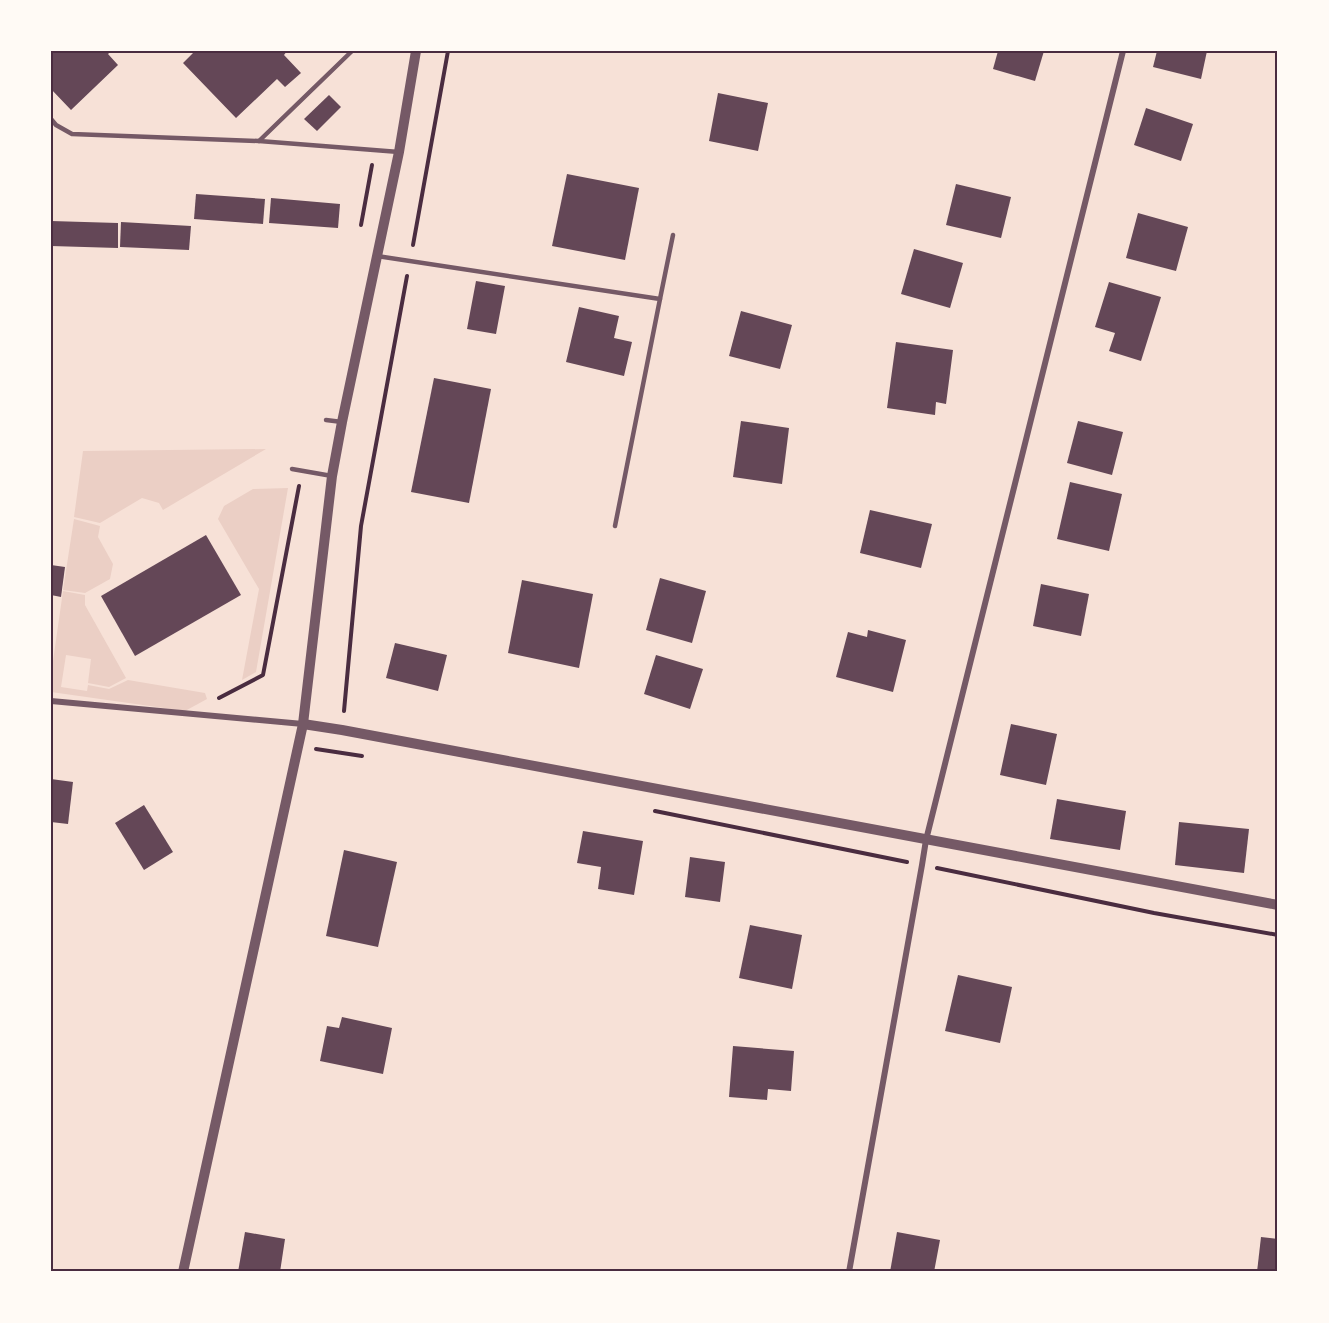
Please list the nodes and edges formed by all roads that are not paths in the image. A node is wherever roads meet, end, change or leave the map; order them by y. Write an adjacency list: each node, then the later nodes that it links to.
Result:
1 (352, 51): 5 (lane)
2 (416, 51): 6 (street)
3 (1123, 51): 17 (street)
4 (51, 119): 5 (lane)
5 (259, 141): 6 (lane)
6 (399, 152): 8 (street)
7 (673, 235): 9 (lane)
8 (377, 256): 9 (lane); 11 (street)
9 (660, 298): 14 (lane)
10 (326, 420): 11 (lane)
11 (342, 422): 13 (street)
12 (292, 469): 13 (lane)
13 (332, 476): 16 (street)
14 (615, 526)
15 (51, 701): 16 (street)
16 (303, 724): 17 (street); 19 (street)
17 (926, 840): 18 (street); 20 (street)
18 (1278, 905)
19 (183, 1272)
20 (849, 1272)

